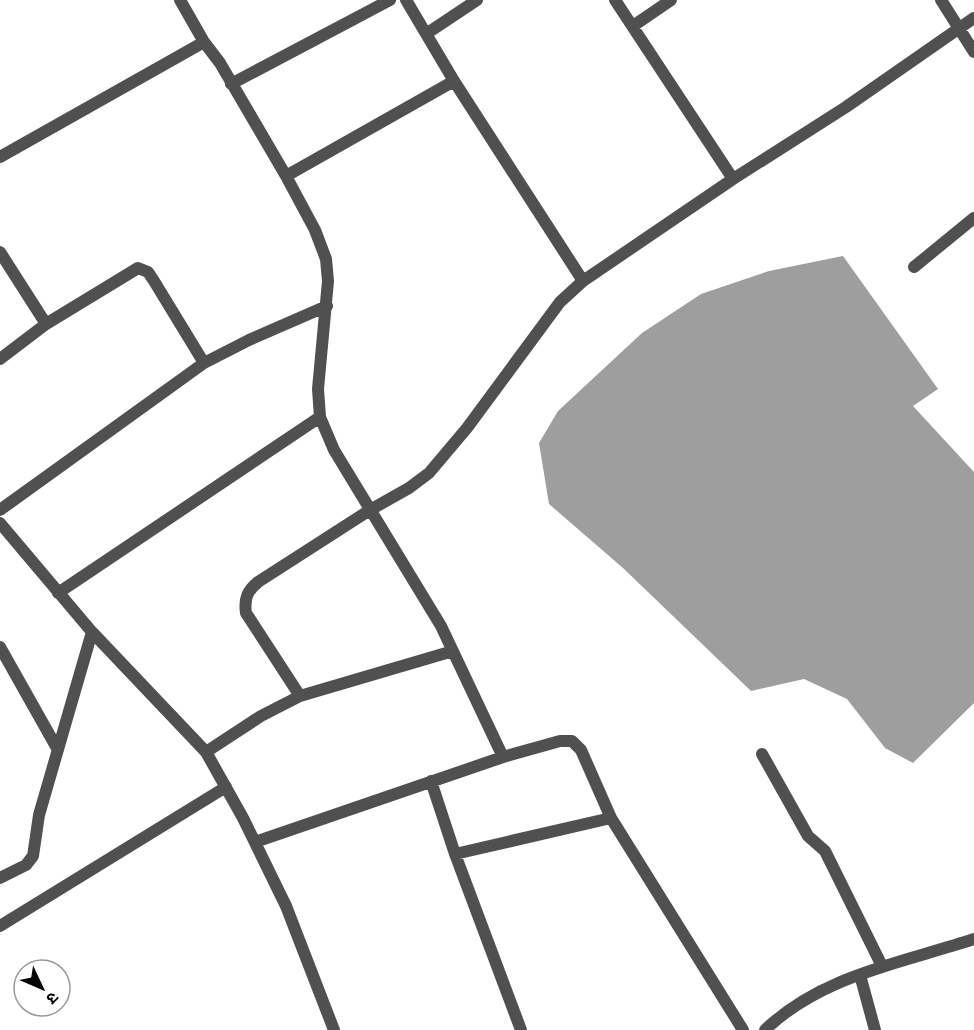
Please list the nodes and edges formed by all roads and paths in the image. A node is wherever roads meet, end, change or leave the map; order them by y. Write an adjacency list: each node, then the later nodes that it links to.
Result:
1 (180, 0): 12 (street)
2 (390, 0): 15 (street)
3 (406, 0): 11 (street)
4 (477, 0): 11 (street)
5 (615, 0): 9 (street)
6 (670, 0): 9 (street)
7 (941, 0): 10 (street)
8 (974, 18): 10 (street)
9 (633, 26): 18 (street)
10 (959, 28): 13 (street); 18 (street)
11 (426, 34): 14 (street)
12 (204, 42): 15 (street); 16 (street)
13 (974, 52)
14 (454, 81): 17 (street); 23 (street)
15 (231, 84): 17 (street)
16 (0, 157)
17 (286, 176): 24 (street)
18 (733, 180): 23 (street)
19 (974, 218): 21 (street)
20 (0, 252): 22 (street)
21 (914, 267)
22 (4, 268): 25 (street)
23 (583, 281): 30 (street)
24 (327, 306): 27 (street); 28 (street)
25 (46, 324): 26 (street); 27 (street)
26 (0, 359)
27 (204, 363): 29 (street)
28 (320, 417): 30 (street); 32 (street)
29 (0, 510)
30 (370, 510): 35 (street); 36 (street)
31 (0, 523): 32 (street)
32 (58, 593): 33 (street)
33 (92, 632): 37 (street); 38 (street)
34 (0, 647): 37 (street)
35 (453, 651): 36 (street); 40 (street)
36 (300, 696): 38 (street)
37 (58, 750): 46 (street)
38 (206, 752): 42 (street)
39 (762, 754): 49 (street)
40 (503, 757): 41 (street); 43 (street)
41 (432, 782): 44 (street); 45 (street)
42 (226, 787): 44 (street); 47 (street)
43 (611, 819): 45 (street); 53 (street)
44 (255, 842): 51 (street)
45 (455, 854): 52 (street)
46 (0, 878)
47 (0, 926)
48 (974, 939): 49 (street)
49 (882, 966): 50 (street)
50 (860, 975): 54 (street); 55 (street)
51 (334, 1030)
52 (520, 1030)
53 (743, 1030)
54 (765, 1030)
55 (875, 1030)

